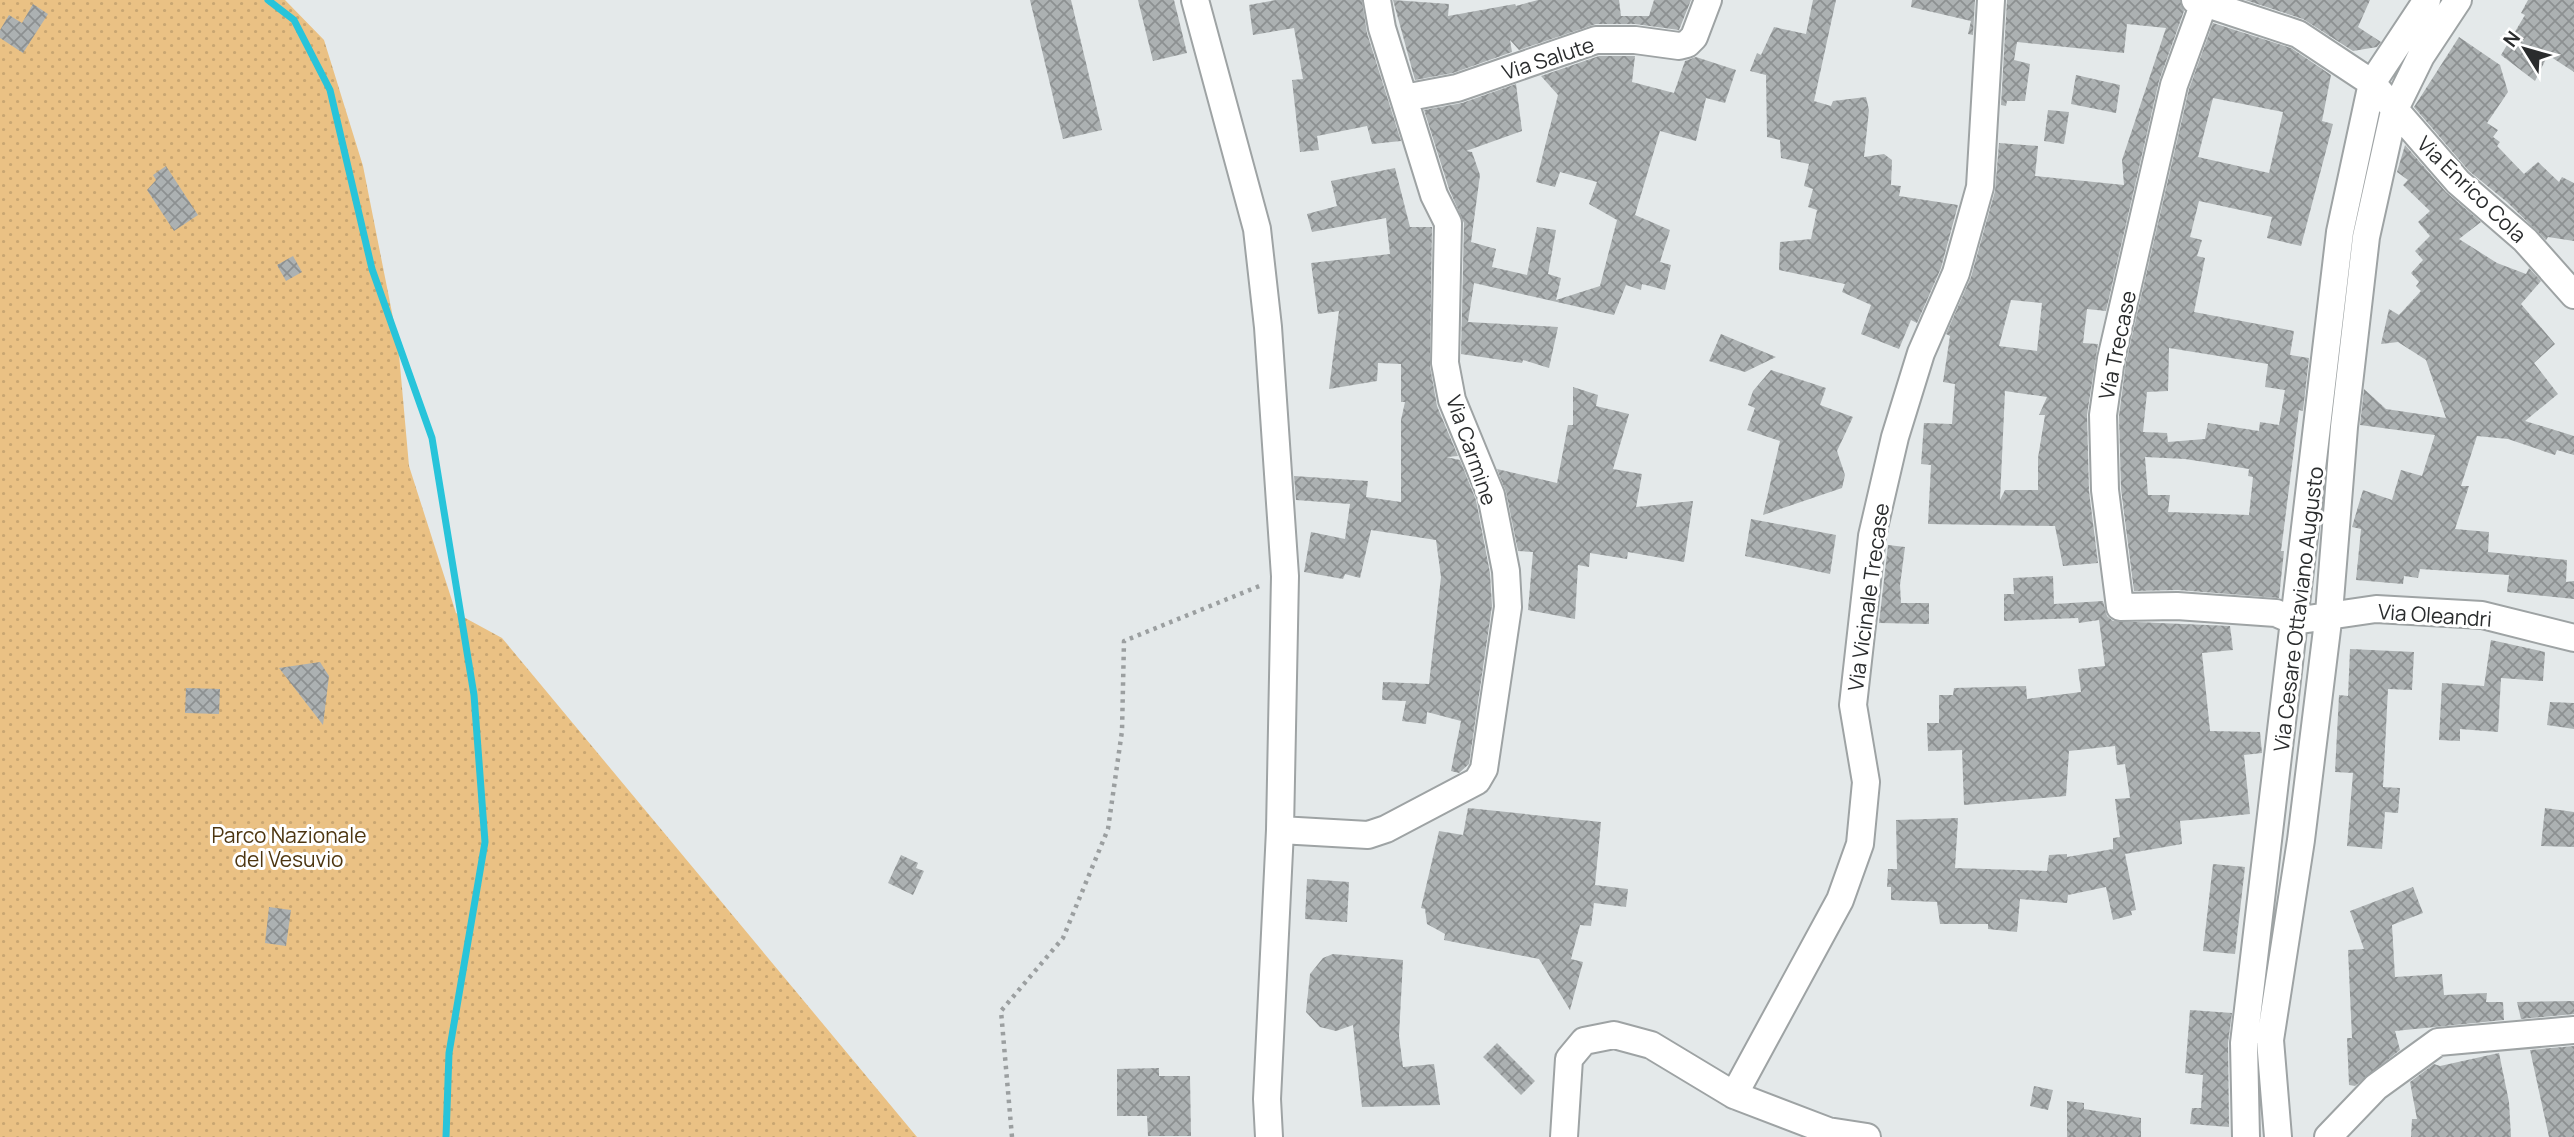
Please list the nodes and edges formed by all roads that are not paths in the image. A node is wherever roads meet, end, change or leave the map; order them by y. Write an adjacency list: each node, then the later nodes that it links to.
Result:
1 (1195, 0): 15 (street)
2 (1377, 0): 9 (street, Via Carmine)
3 (1708, 0): 9 (street, Via Salute)
4 (1991, 0): 17 (street, Via Vicinale Trecase)
5 (2427, 0): 8 (street)
6 (2458, 0): 10 (street, Via Cesare Ottaviano Augusto)
7 (2201, 1): 8 (street, Via Enrico Cola); 13 (street, Via Trecase)
8 (2372, 82): 10 (street, Via Enrico Cola); 13 (street, Via Cesare Ottaviano Augusto)
9 (1404, 98): 15 (street, Via Carmine)
10 (2394, 111): 11 (street, Via Enrico Cola); 12 (street, Via Cesare Ottaviano Augusto)
11 (2574, 295)
12 (2329, 613): 13 (street, Via Oleandri); 14 (street, Via Oleandri); 22 (street, Via Cesare Ottaviano Augusto)
13 (2294, 621): 21 (street, Via Cesare Ottaviano Augusto)
14 (2574, 638)
15 (1280, 830): 18 (street)
16 (2574, 1030): 23 (street)
17 (1734, 1095): 19 (street); 20 (street)
18 (1269, 1137)
19 (1564, 1137)
20 (1867, 1137)
21 (2246, 1137)
22 (2278, 1137)
23 (2328, 1137)

